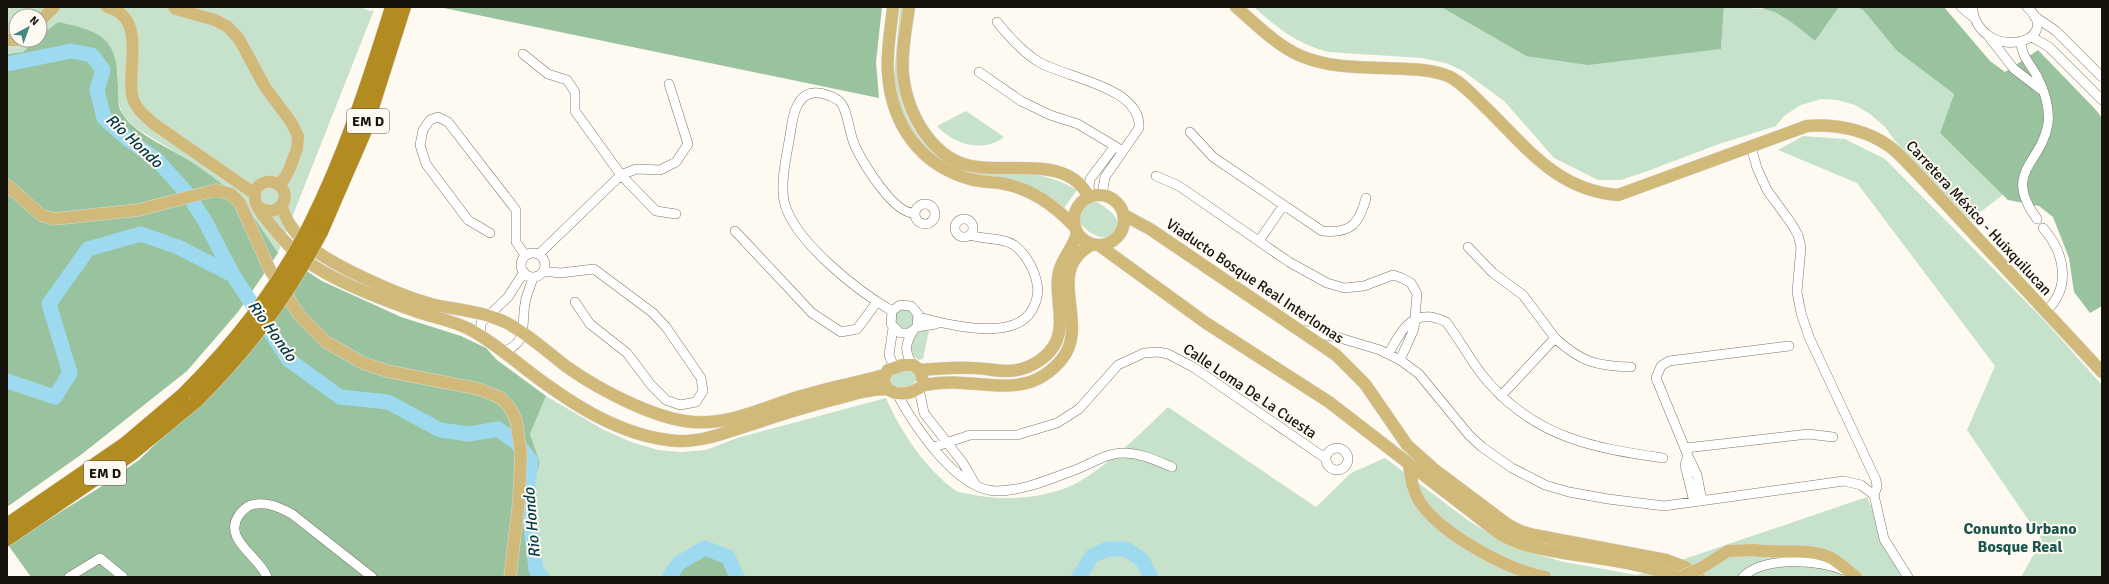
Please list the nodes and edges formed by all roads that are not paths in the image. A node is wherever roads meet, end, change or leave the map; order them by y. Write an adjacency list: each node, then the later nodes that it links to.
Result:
1 (107, 7): 31 (main road)
2 (174, 7): 30 (main road)
3 (392, 7): 41 (highway, EM D)
4 (404, 7): 41 (highway, EM D)
5 (893, 7): 43 (main road)
6 (909, 7): 32 (main road)
7 (1236, 7): 25 (main road, Carretera México - Huixquilucan)
8 (1961, 7): 12 (street)
9 (1972, 7): 12 (street)
10 (2027, 7): 11 (street)
11 (2034, 16): 15 (street); 19 (street)
12 (1973, 17): 14 (street)
13 (997, 22): 26 (street)
14 (1989, 36): 16 (street); 21 (street)
15 (2032, 37): 16 (street); 22 (street)
16 (2020, 41): 21 (street)
17 (524, 54): 27 (street)
18 (979, 72): 24 (street)
19 (2102, 77)
20 (669, 84): 27 (street)
21 (2044, 92): 40 (street)
22 (2102, 100)
23 (1190, 132): 35 (street)
24 (1115, 146): 26 (street); 32 (street)
25 (1751, 147): 58 (main road, Carretera México - Huixquilucan); 91 (street)
26 (1123, 151): 32 (street)
27 (621, 175): 38 (street); 50 (street)
28 (1156, 176): 47 (street)
29 (7, 185): 99 (main road)
30 (280, 186): 31 (main road); 34 (main road)
31 (255, 194): 36 (main road)
32 (1094, 196): 39 (main road); 43 (main road)
33 (1366, 198): 35 (street)
34 (282, 205): 36 (main road); 59 (main road)
35 (1283, 206): 47 (street)
36 (259, 207): 67 (main road)
37 (915, 213): 56 (street)
38 (676, 214)
39 (1124, 215): 48 (main road); 65 (main road, Viaducto Bosque Real Interlomas)
40 (2037, 219)
41 (316, 228): 81 (highway, EM D, bridge)
42 (2043, 228): 58 (street)
43 (1076, 230): 48 (main road); 75 (main road)
44 (734, 231): 56 (street)
45 (490, 233): 51 (street)
46 (970, 234): 62 (street)
47 (1259, 241): 61 (street)
48 (1096, 245): 78 (main road); 88 (main road)
49 (1468, 247): 68 (street)
50 (540, 254): 51 (street); 52 (street)
51 (525, 255): 53 (street)
52 (544, 271): 54 (street); 55 (street)
53 (524, 272): 54 (street); 59 (street)
54 (534, 277): 66 (street)
55 (575, 302)
56 (877, 302): 57 (street)
57 (892, 311): 60 (street); 63 (street)
58 (2045, 312): 76 (main road, Carretera México - Huixquilucan)
59 (487, 316): 66 (main road); 67 (street)
60 (919, 317): 62 (street); 64 (street)
61 (1415, 318): 71 (street); 72 (street); 80 (street)
62 (944, 324): 64 (street)
63 (892, 328): 64 (street); 73 (street)
64 (915, 329): 75 (street)
65 (1302, 330): 71 (street); 103 (main road, Viaducto Bosque Real Interlomas)
66 (523, 332): 70 (street); 77 (main road)
67 (480, 335): 70 (main road)
68 (1555, 338): 74 (street); 80 (street)
69 (1789, 346): 85 (street)
70 (503, 352): 79 (main road)
71 (1389, 353): 72 (street)
72 (1400, 360): 92 (street)
73 (894, 367): 75 (main road); 77 (main road)
74 (1631, 367)
75 (916, 368): 78 (main road)
76 (2102, 372)
77 (884, 375): 79 (main road)
78 (921, 387): 79 (main road); 83 (street)
79 (892, 392): 84 (street)
80 (1501, 396): 87 (street)
81 (190, 397): 93 (highway, EM D); 94 (highway, EM D)
82 (1833, 437): 85 (street)
83 (947, 443): 84 (street, Calle Loma De La Cuesta); 86 (street, Calle Loma De La Cuesta); 90 (street)
84 (934, 447): 90 (street)
85 (1687, 452): 92 (street)
86 (1325, 458)
87 (1663, 458)
88 (1409, 465): 100 (main road); 101 (main road)
89 (1172, 468): 90 (street)
90 (975, 485)
91 (1874, 495): 92 (street); 106 (street)
92 (1698, 501)
93 (7, 525)
94 (7, 538)
95 (70, 577): 96 (street)
96 (123, 577)
97 (267, 577): 98 (street)
98 (372, 577)
99 (510, 577)
100 (1545, 577)
101 (1677, 577)
102 (1681, 577): 105 (main road, bridge)
103 (1699, 577)
104 (1743, 577): 105 (street)
105 (1856, 577)
106 (1908, 577)

